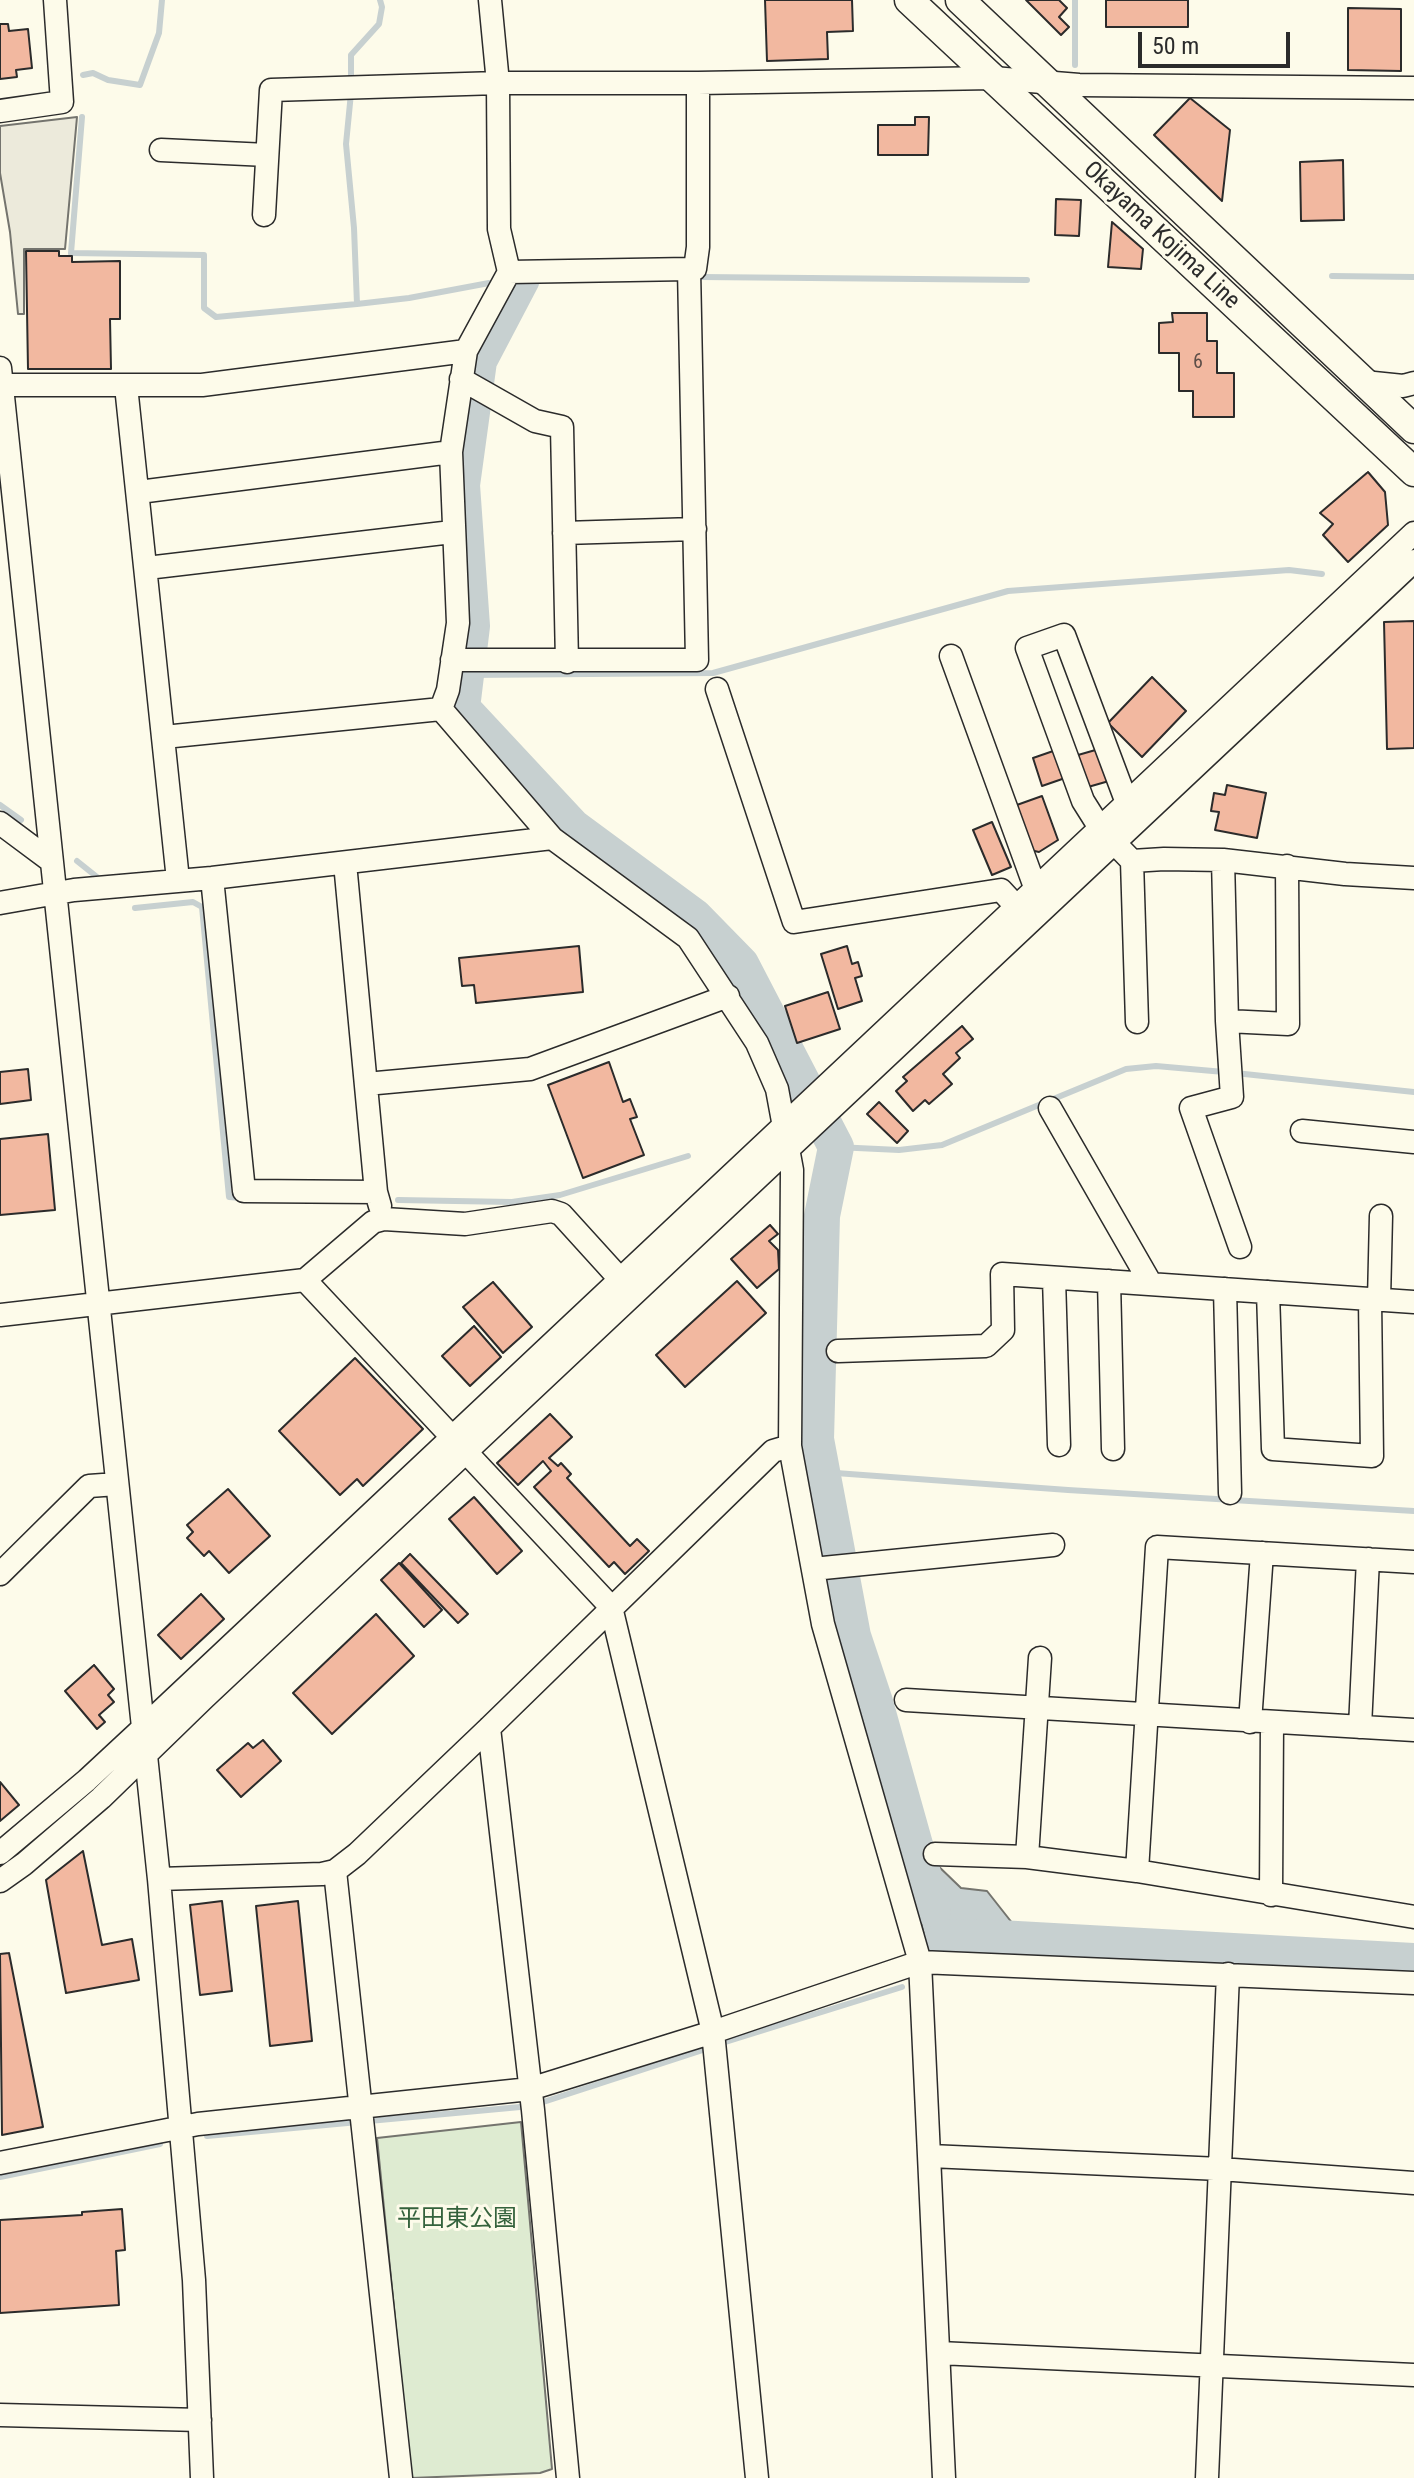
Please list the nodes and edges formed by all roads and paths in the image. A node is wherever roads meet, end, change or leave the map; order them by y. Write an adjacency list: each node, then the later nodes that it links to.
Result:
1 (55, 0): 10 (street)
2 (490, 0): 7 (street)
3 (909, 0): 5 (main road, Okayama Kojima Line)
4 (960, 0): 6 (main road, Okayama Kojima Line)
5 (993, 78): 6 (street); 8 (street); 24 (main road, Okayama Kojima Line)
6 (1048, 81): 9 (street); 18 (main road, Okayama Kojima Line)
7 (498, 83): 8 (street); 12 (street); 15 (street)
8 (698, 83): 14 (street)
9 (1414, 88)
10 (0, 111)
11 (161, 150): 12 (street)
12 (267, 155): 13 (street)
13 (264, 215)
14 (689, 269): 15 (street); 26 (street)
15 (509, 272): 16 (street)
16 (466, 351): 20 (street); 21 (street)
17 (1, 379): 21 (street); 43 (street)
18 (1364, 382): 19 (street); 22 (main road, Okayama Kojima Line)
19 (1414, 383)
20 (471, 385): 23 (street); 28 (street)
21 (126, 386): 25 (street)
22 (1414, 429)
23 (451, 452): 25 (street); 27 (street)
24 (1411, 463)
25 (139, 492): 31 (street)
26 (695, 529): 28 (street); 34 (street)
27 (452, 532): 31 (street); 33 (street)
28 (564, 533): 34 (street)
29 (1414, 533): 38 (street)
30 (1414, 561): 40 (street)
31 (147, 568): 37 (street)
32 (951, 656): 50 (street)
33 (462, 660): 34 (street); 36 (street)
34 (567, 662)
35 (717, 689): 53 (street)
36 (441, 709): 37 (street); 41 (street)
37 (164, 737): 49 (street)
38 (1127, 803): 40 (street); 40 (street)
39 (0, 823): 43 (street)
40 (1108, 836): 44 (street); 50 (street); 53 (street)
41 (552, 838): 45 (street); 54 (street)
42 (1223, 860): 44 (street); 46 (street); 55 (street)
43 (51, 861): 51 (street)
44 (1132, 861): 56 (street)
45 (345, 863): 47 (street); 57 (street)
46 (1287, 866): 48 (street); 55 (street)
47 (212, 878): 49 (street); 63 (street)
48 (1414, 878)
49 (178, 880): 51 (street)
50 (1035, 887): 53 (street)
51 (55, 894): 52 (street); 76 (street)
52 (0, 903)
53 (1023, 914): 59 (street); 62 (street)
54 (728, 996): 57 (street); 59 (street)
55 (1227, 1021): 66 (street)
56 (1137, 1022)
57 (366, 1084): 63 (street)
58 (1050, 1108): 71 (street)
59 (784, 1124): 62 (street); 68 (street)
60 (1302, 1131): 61 (street)
61 (1414, 1142)
62 (789, 1151): 79 (street); 81 (street)
63 (376, 1192): 65 (street)
64 (1381, 1216): 74 (street)
65 (384, 1219): 68 (street); 69 (street)
66 (1240, 1247)
67 (1054, 1278): 70 (street); 78 (street); 80 (street)
68 (620, 1279): 79 (street)
69 (305, 1280): 76 (street); 79 (street)
70 (1109, 1281): 71 (street); 82 (street)
71 (1151, 1284): 72 (street)
72 (1225, 1289): 73 (street); 84 (street)
73 (1268, 1292): 74 (street); 74 (street)
74 (1374, 1299): 75 (street)
75 (1414, 1302)
76 (98, 1304): 77 (street); 83 (street)
77 (0, 1315)
78 (838, 1351)
79 (459, 1444): 91 (street); 98 (street); 101 (street)
80 (1059, 1445)
81 (790, 1446): 89 (street); 91 (street)
82 (1113, 1449)
83 (117, 1484): 90 (street); 98 (street)
84 (1230, 1493)
85 (1053, 1545): 89 (street)
86 (1262, 1553): 87 (street); 95 (street); 96 (street)
87 (1368, 1559): 88 (street); 97 (street)
88 (1414, 1562)
89 (819, 1569): 111 (street)
90 (0, 1574)
91 (611, 1607): 99 (street); 114 (street)
92 (1040, 1658): 94 (street)
93 (906, 1700): 94 (street)
94 (1037, 1709): 95 (street); 104 (street)
95 (1147, 1716): 96 (street); 106 (street)
96 (1261, 1722): 97 (street); 109 (street)
97 (1360, 1727): 100 (street)
98 (143, 1728): 101 (street); 102 (street)
99 (489, 1728): 105 (street); 115 (street)
100 (1414, 1730)
101 (145, 1754): 107 (street); 108 (street)
102 (0, 1853)
103 (935, 1854): 104 (street)
104 (1027, 1857): 106 (street)
105 (335, 1871): 107 (street); 116 (street)
106 (1137, 1871): 109 (street)
107 (159, 1879): 117 (street)
108 (0, 1881)
109 (1271, 1895): 110 (street)
110 (1414, 1917)
111 (920, 1962): 112 (street); 114 (street); 118 (street)
112 (1228, 1974): 113 (street); 120 (street)
113 (1414, 1983)
114 (714, 2041): 115 (street); 130 (street)
115 (531, 2099): 116 (street); 129 (street)
116 (362, 2118): 117 (street); 128 (street)
117 (180, 2127): 119 (street); 126 (street)
118 (930, 2156): 120 (street); 122 (street)
119 (0, 2163)
120 (1220, 2169): 121 (street); 123 (street)
121 (1414, 2183)
122 (939, 2353): 123 (street); 131 (street)
123 (1213, 2366): 124 (street); 132 (street)
124 (1414, 2375)
125 (0, 2415): 126 (street)
126 (200, 2420): 127 (street)
127 (202, 2478)
128 (401, 2478)
129 (568, 2478)
130 (757, 2478)
131 (944, 2478)
132 (1207, 2478)

